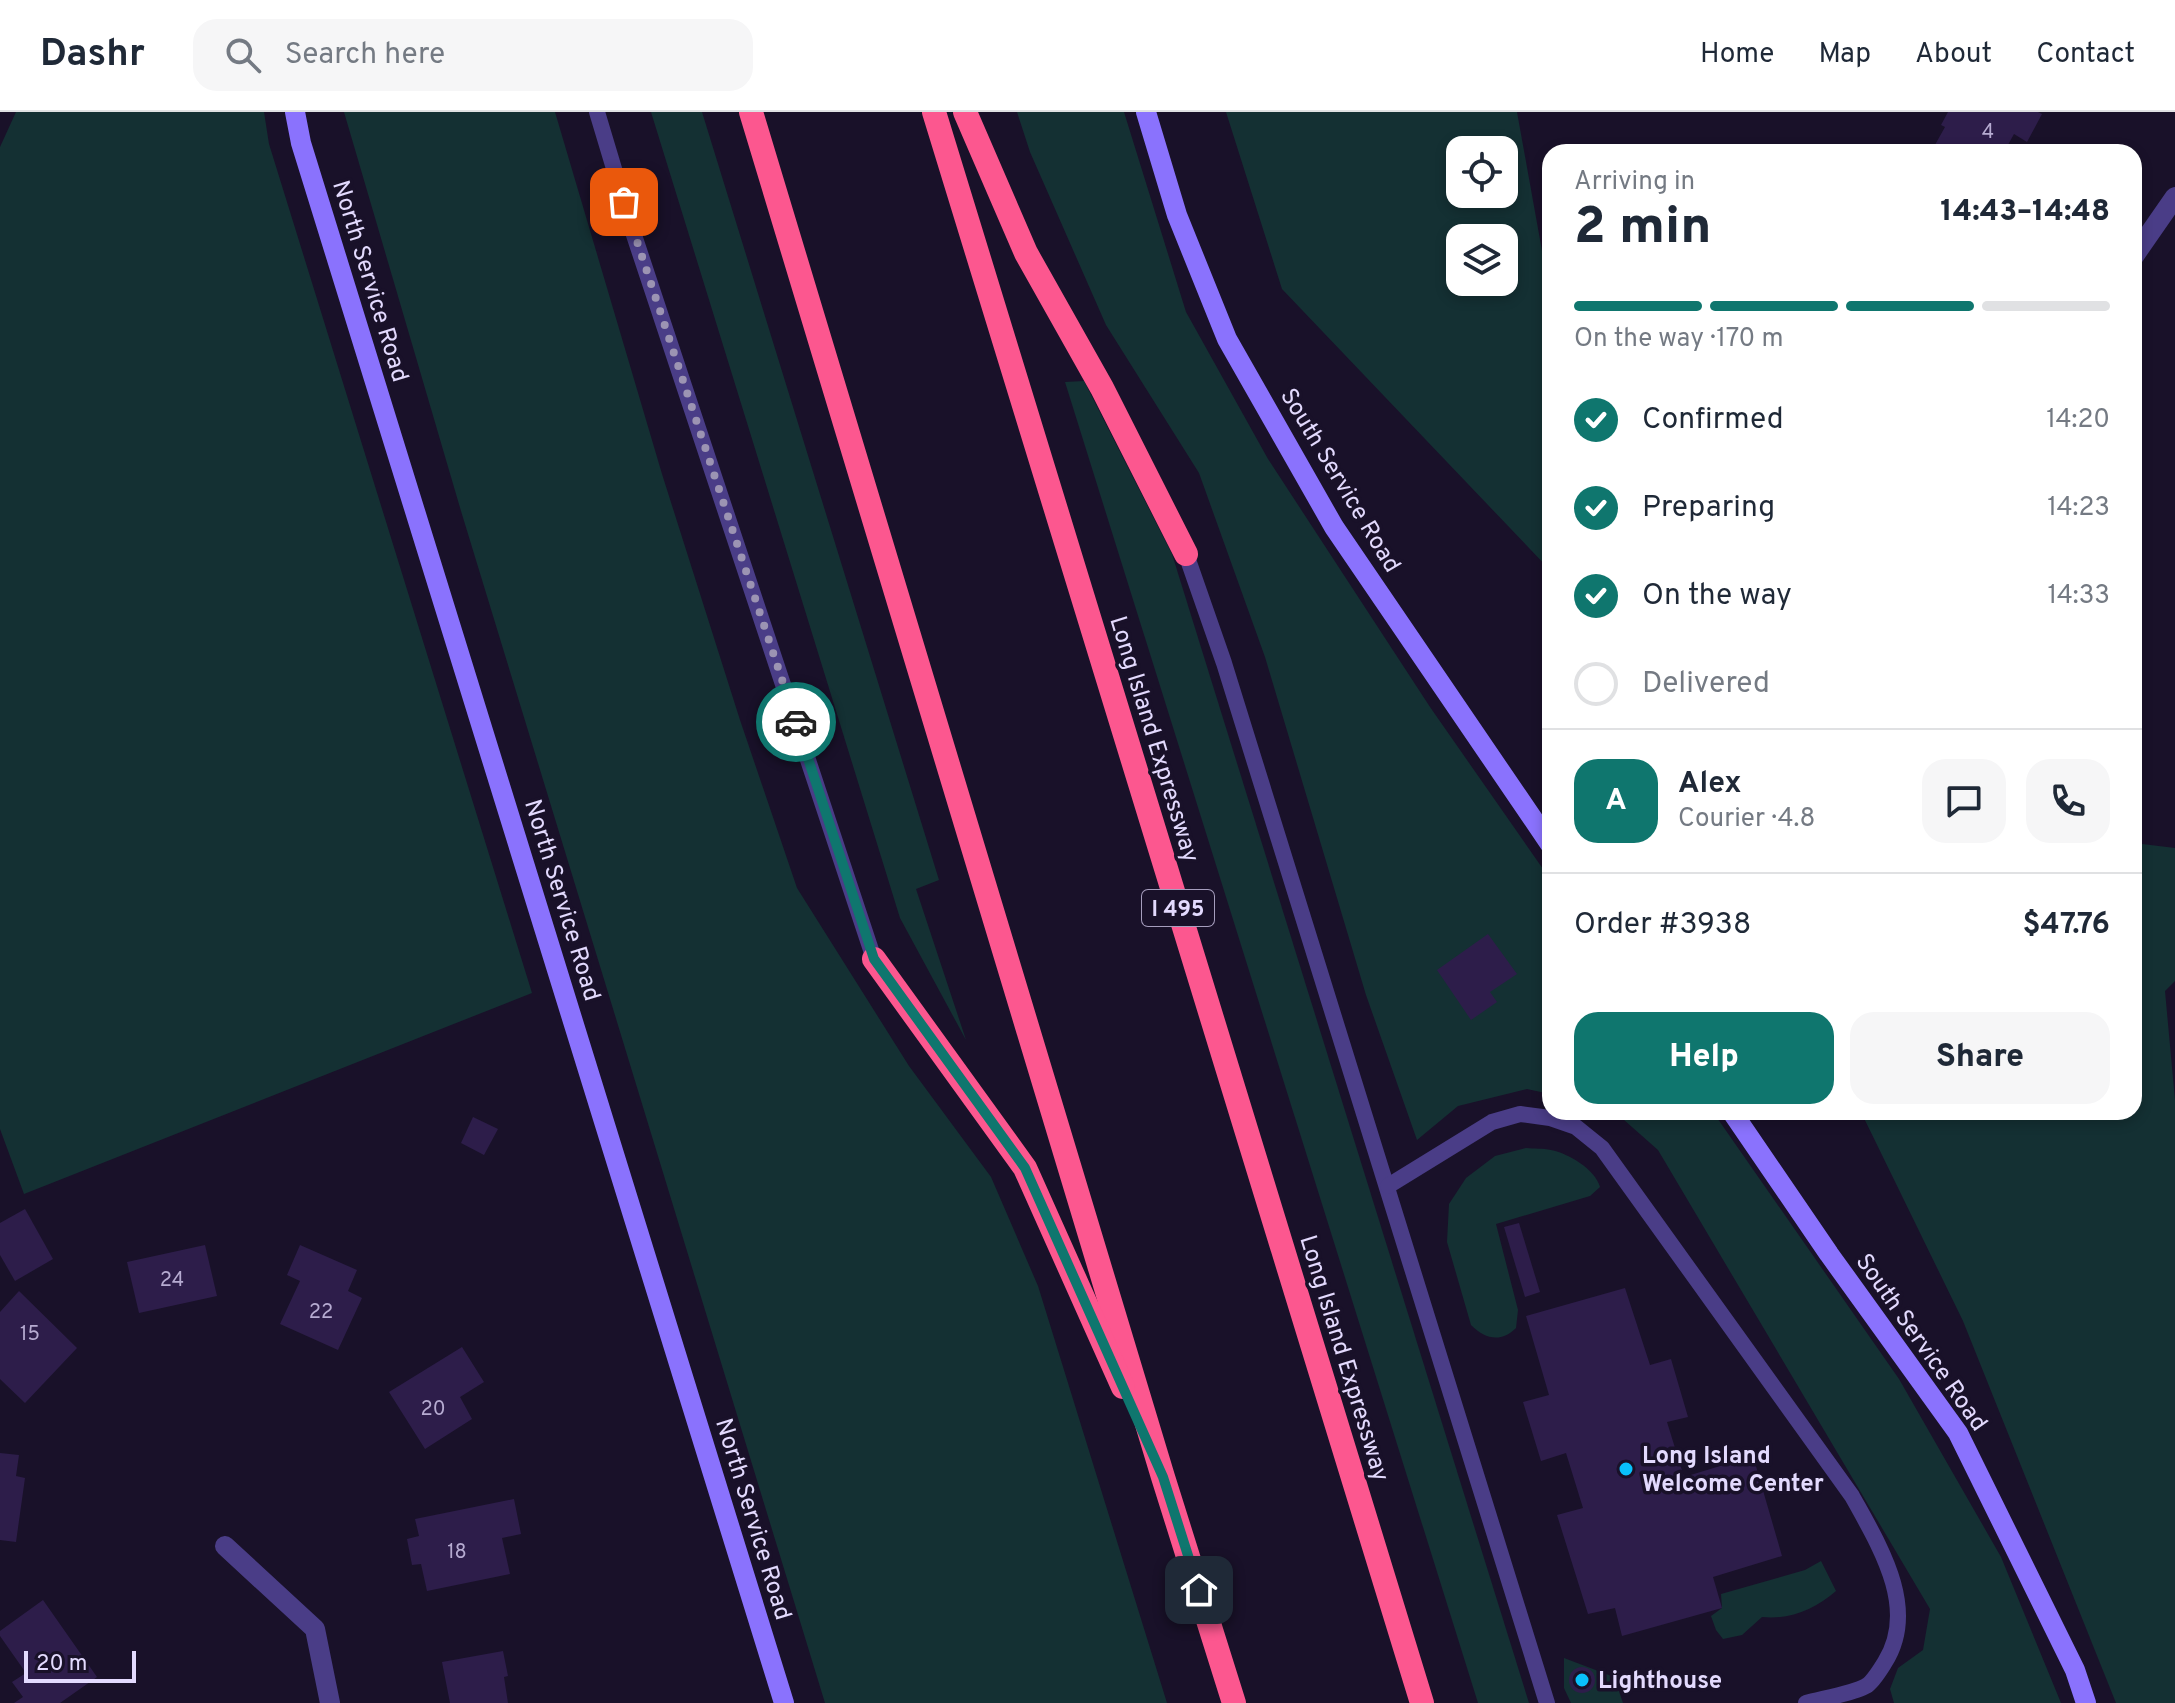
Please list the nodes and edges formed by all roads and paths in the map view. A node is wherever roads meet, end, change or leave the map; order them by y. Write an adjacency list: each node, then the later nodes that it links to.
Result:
1 (295, 112): 19 (main road, North Service Road)
2 (597, 112): 11 (lane)
3 (751, 112): 16 (highway)
4 (934, 112): 21 (highway, Long Island Expressway / I 495)
5 (965, 112): 9 (highway)
6 (1146, 112): 10 (main road, South Service Road)
7 (2175, 197): 8 (street)
8 (2142, 244)
9 (1186, 554): 15 (lane)
10 (1542, 832)
11 (874, 959): 16 (highway)
12 (1542, 1117): 15 (lane)
13 (1556, 1120): 23 (lane)
14 (1737, 1120): 24 (main road, South Service Road)
15 (1388, 1186): 22 (lane)
16 (1163, 1477): 20 (highway)
17 (225, 1546): 18 (street)
18 (330, 1703)
19 (784, 1703)
20 (1234, 1703)
21 (1422, 1703)
22 (1547, 1703)
23 (1806, 1703)
24 (2086, 1703)

